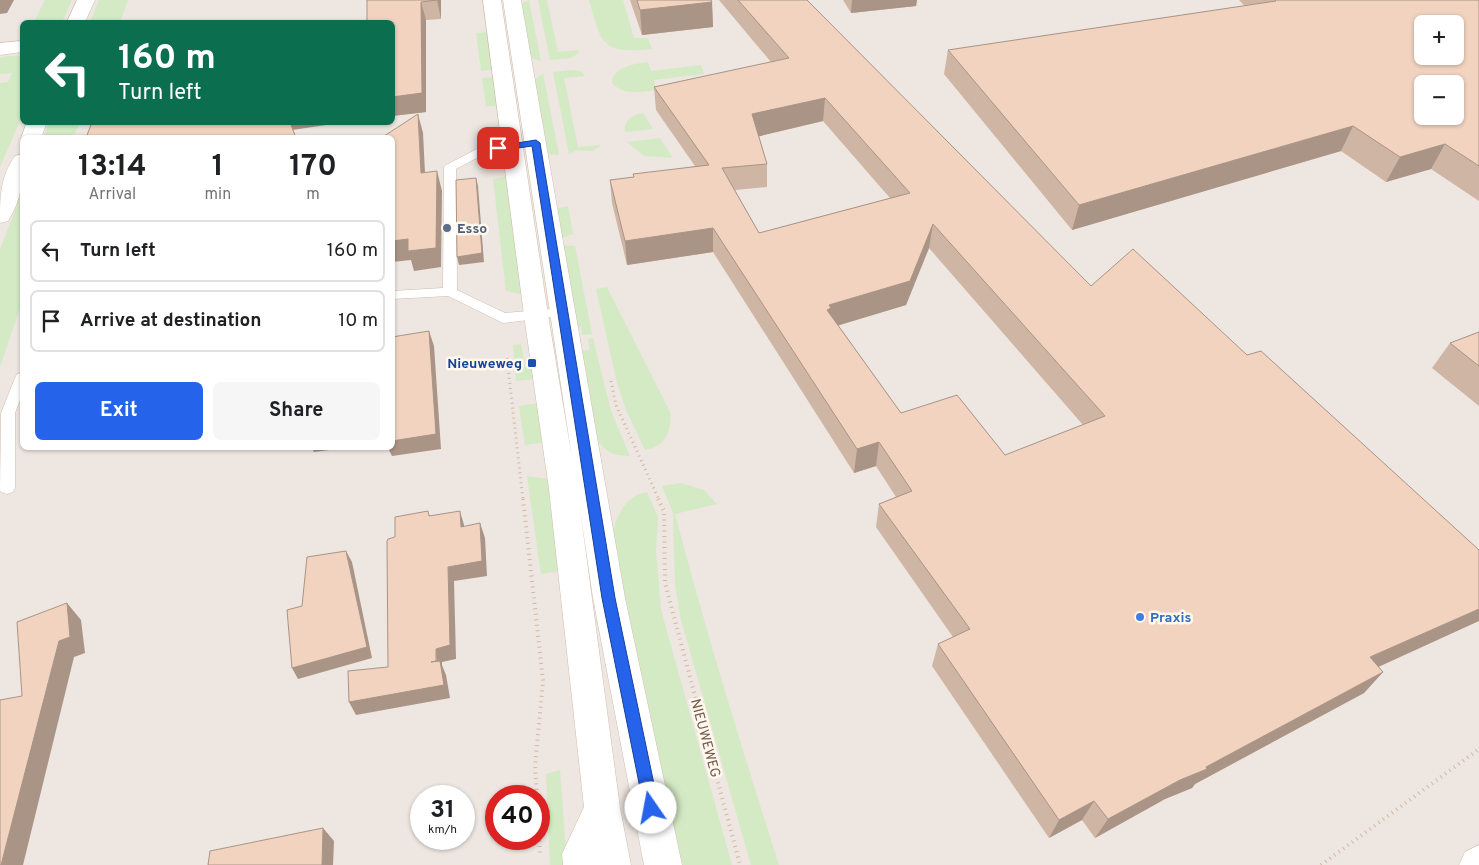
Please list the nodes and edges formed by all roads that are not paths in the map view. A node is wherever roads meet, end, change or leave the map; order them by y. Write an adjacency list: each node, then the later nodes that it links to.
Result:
1 (86, 0): 4 (street)
2 (492, 0): 7 (street)
3 (512, 0): 7 (street)
4 (77, 20)
5 (20, 47): 6 (street)
6 (0, 49)
7 (525, 144): 10 (lane); 12 (street)
8 (20, 165): 9 (street)
9 (0, 216)
10 (450, 292): 11 (lane); 12 (lane)
11 (395, 295)
12 (549, 314): 15 (street); 18 (street)
13 (20, 383): 14 (lane)
14 (7, 488)
15 (602, 808): 16 (street); 17 (street)
16 (582, 865)
17 (612, 865)
18 (663, 865)

